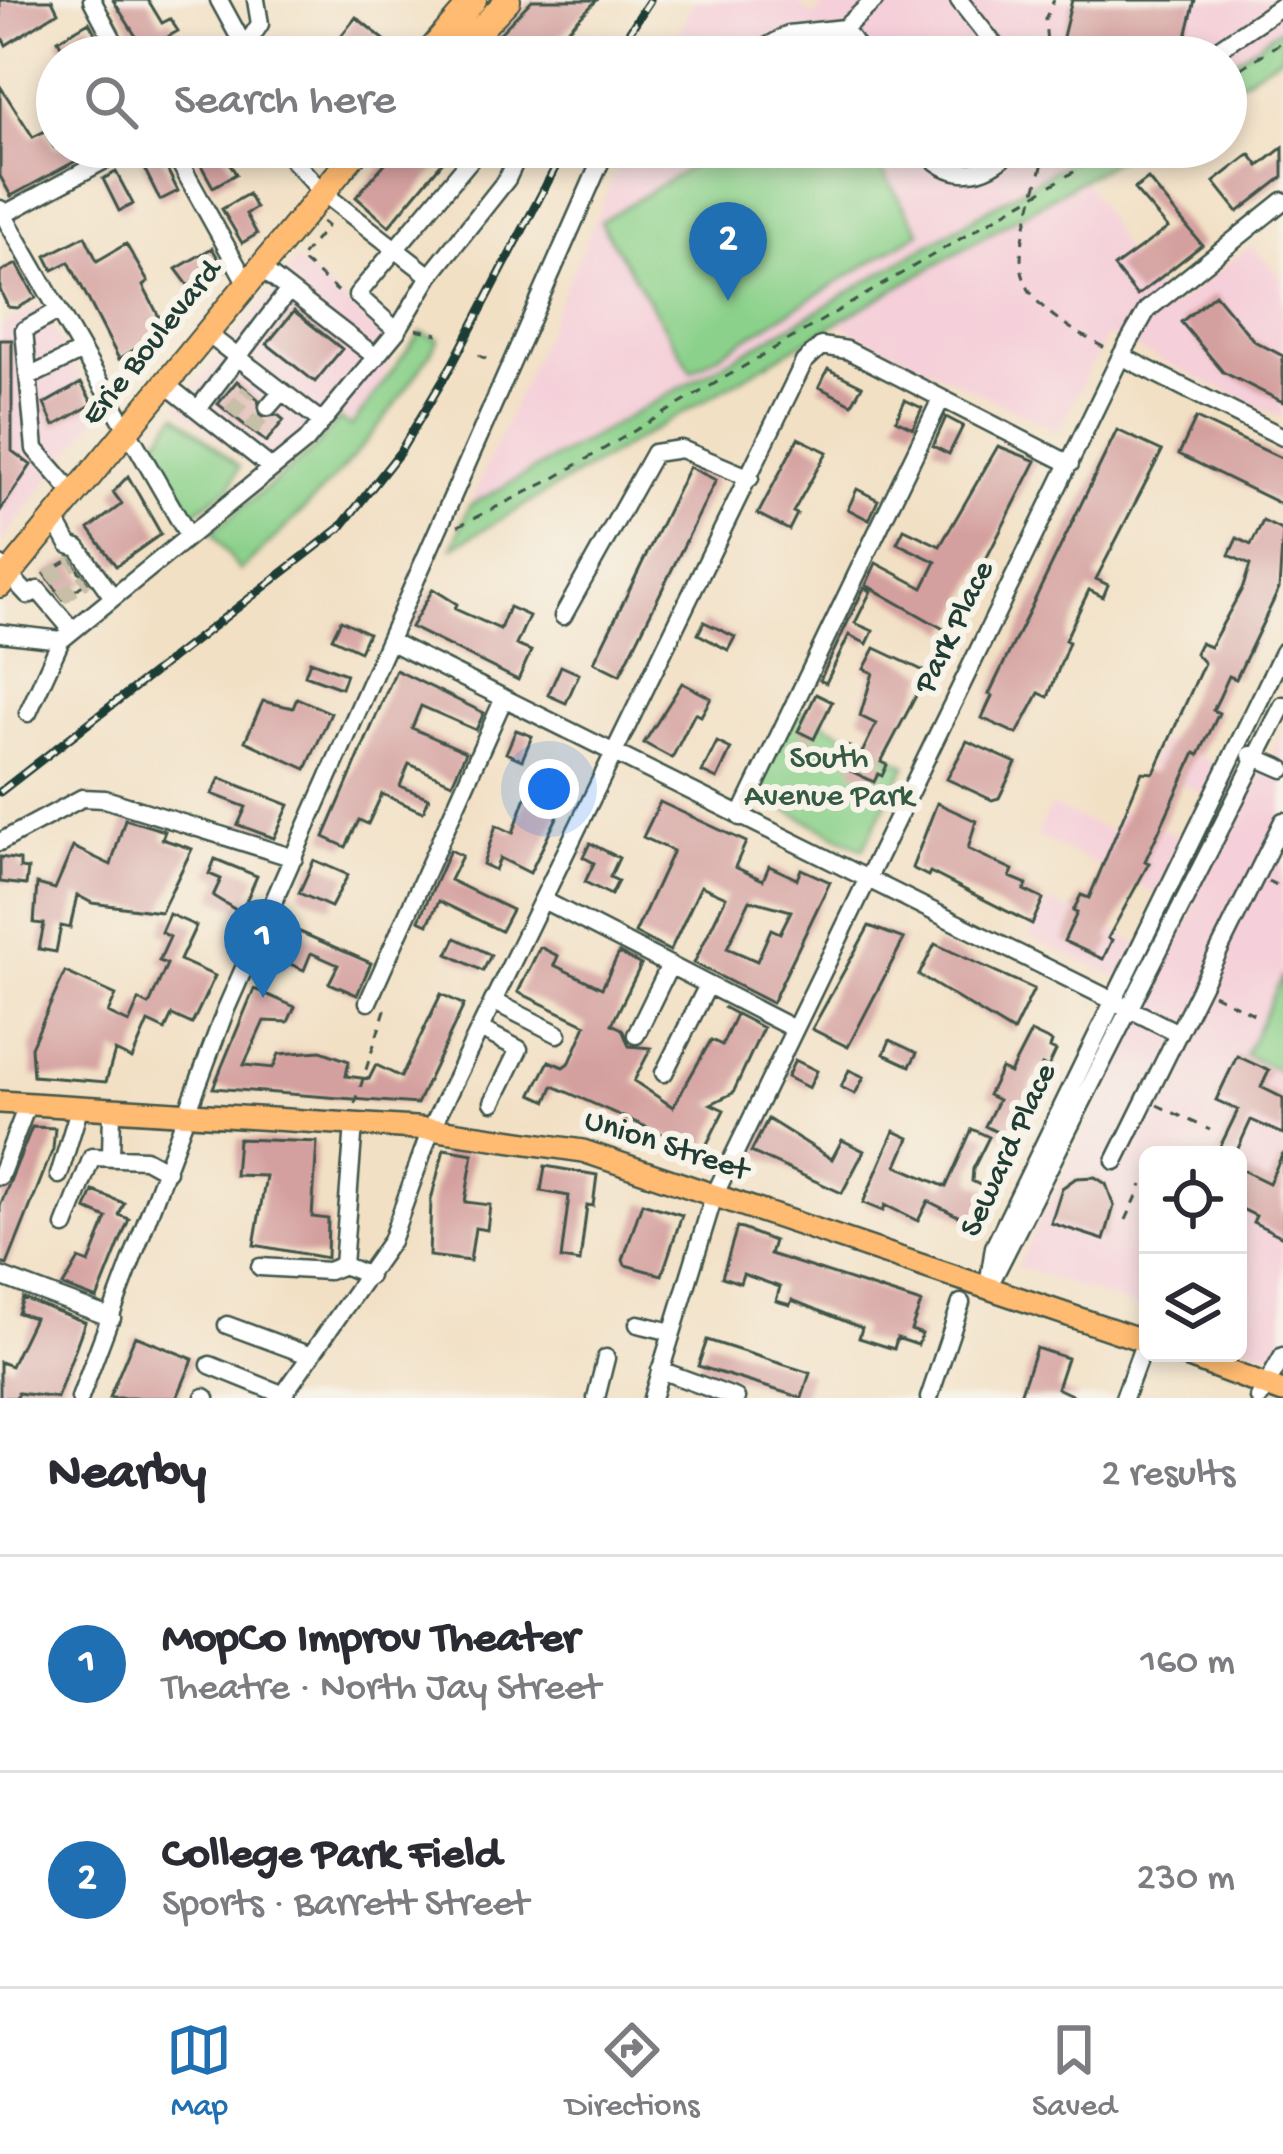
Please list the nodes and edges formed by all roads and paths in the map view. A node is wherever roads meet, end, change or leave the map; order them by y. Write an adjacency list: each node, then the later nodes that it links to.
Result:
1 (92, 0): 11 (street)
2 (219, 0): 12 (street)
3 (256, 0): 13 (street)
4 (475, 0): 14 (highway)
5 (508, 0): 15 (highway)
6 (875, 0): 10 (street)
7 (958, 0): 18 (street)
8 (1054, 0): 19 (path)
9 (1283, 5): 20 (street)
10 (844, 28): 16 (street); 17 (street)
11 (111, 36)
12 (235, 36)
13 (252, 36)
14 (443, 36)
15 (474, 36)
16 (786, 36)
17 (849, 36)
18 (987, 36)
19 (1046, 36)
20 (1237, 36)
21 (1283, 40): 22 (path)
22 (1247, 64)
23 (88, 168): 37 (street)
24 (185, 168): 39 (street)
25 (300, 168): 34 (street)
26 (342, 168): 34 (highway, Erie Boulevard)
27 (464, 168): 38 (street)
28 (512, 168): 40 (street)
29 (598, 168): 50 (street)
30 (947, 168): 31 (street)
31 (988, 168)
32 (1042, 168): 35 (path)
33 (1083, 168): 35 (path)
34 (322, 192): 38 (street); 39 (highway, Erie Boulevard)
35 (1035, 197): 48 (path); 68 (path)
36 (1283, 201): 48 (street, Park Place)
37 (2, 212): 42 (street)
38 (396, 250): 40 (street); 43 (street)
39 (253, 274): 41 (street); 44 (highway, Erie Boulevard)
40 (430, 276): 43 (street)
41 (290, 290): 47 (street); 49 (street)
42 (58, 311): 45 (street); 52 (street)
43 (397, 331): 49 (street)
44 (206, 332): 47 (street); 53 (highway, Erie Boulevard)
45 (82, 351): 52 (street); 60 (street)
46 (478, 355): 50 (path)
47 (236, 356): 51 (street); 58 (street)
48 (1121, 356): 61 (street); 62 (street, Park Place)
49 (376, 357): 59 (street)
50 (507, 369): 68 (street)
51 (262, 376): 54 (street); 55 (street)
52 (29, 377): 65 (street)
53 (164, 383): 58 (street); 60 (highway, Erie Boulevard)
54 (250, 391)
55 (282, 391): 57 (street); 59 (street)
56 (941, 398): 62 (street); 64 (street); 83 (street)
57 (268, 406)
58 (198, 409): 63 (street)
59 (322, 422): 63 (street)
60 (126, 429): 65 (highway, Erie Boulevard); 67 (street)
61 (1283, 437)
62 (1070, 464): 87 (street, Park Place)
63 (271, 467): 67 (street)
64 (750, 478): 71 (street); 80 (street)
65 (74, 494): 66 (highway, Erie Boulevard)
66 (54, 518): 69 (highway, Erie Boulevard); 70 (street)
67 (188, 535): 70 (street)
68 (431, 552): 74 (street)
69 (4, 574): 73 (street)
70 (112, 596): 73 (street)
71 (563, 616)
72 (0, 633): 73 (street)
73 (66, 635): 78 (street)
74 (391, 642): 76 (street); 86 (street)
75 (1283, 652): 79 (street, Seward Place)
76 (504, 698): 80 (street); 94 (street)
77 (1283, 705): 81 (street, Seward Place)
78 (28, 713)
79 (1236, 748): 81 (street); 92 (street, Seward Place)
80 (613, 757): 83 (street); 88 (street)
81 (1257, 757): 82 (street); 95 (street, Seward Place)
82 (1283, 769)
83 (740, 817): 87 (street)
84 (1283, 821): 99 (street)
85 (0, 842): 86 (street)
86 (294, 858): 109 (street)
87 (868, 877): 92 (street); 98 (street, Park Place)
88 (543, 899): 89 (street); 91 (street)
89 (670, 965): 90 (street); 101 (street)
90 (708, 985): 98 (street); 102 (street)
91 (493, 1001): 97 (street); 100 (street)
92 (1113, 1001): 95 (street); 126 (street, Seward Place)
93 (1228, 1001): 96 (path)
94 (368, 1002): 110 (path)
95 (1131, 1010): 99 (street); 126 (street, Seward Place)
96 (1260, 1017)
97 (480, 1029): 105 (street); 111 (street)
98 (794, 1029): 119 (street, Park Place)
99 (1178, 1033): 103 (street)
100 (558, 1034)
101 (636, 1035)
102 (664, 1073)
103 (1145, 1100): 112 (path); 114 (street)
104 (0, 1102): 106 (main road, Union Street)
105 (493, 1102)
106 (28, 1103): 107 (main road, Union Street); 117 (street)
107 (80, 1106): 108 (main road, Union Street); 116 (street)
108 (112, 1109): 109 (main road, Union Street); 113 (street)
109 (188, 1113): 110 (main road, Union Street); 115 (street)
110 (354, 1124): 111 (main road, Union Street); 122 (street)
111 (431, 1129): 119 (main road, Union Street); 125 (street)
112 (1210, 1130)
113 (111, 1158): 115 (street); 121 (street)
114 (1115, 1161)
115 (167, 1171): 128 (street)
116 (59, 1175)
117 (0, 1176)
118 (1139, 1192): 120 (path)
119 (714, 1196): 126 (main road, Union Street); 131 (street, Park Place)
120 (1126, 1220)
121 (65, 1226)
122 (343, 1265): 123 (street); 125 (street)
123 (260, 1267)
124 (0, 1276): 128 (street)
125 (369, 1276): 133 (street)
126 (988, 1286): 132 (main road, Union Street)
127 (961, 1303): 146 (street)
128 (112, 1318): 142 (street)
129 (638, 1324): 131 (street)
130 (227, 1325): 133 (street)
131 (672, 1332): 139 (street, Park Place)
132 (1139, 1340)
133 (311, 1356): 141 (street)
134 (1283, 1356): 140 (street)
135 (605, 1358): 143 (street)
136 (1139, 1360): 147 (street)
137 (1199, 1362): 140 (main road)
138 (210, 1365): 141 (street)
139 (660, 1370): 144 (street, Park Place); 145 (street)
140 (1269, 1392)
141 (283, 1396)
142 (80, 1398)
143 (596, 1398)
144 (652, 1398)
145 (736, 1398)
146 (929, 1398)
147 (1124, 1398)

